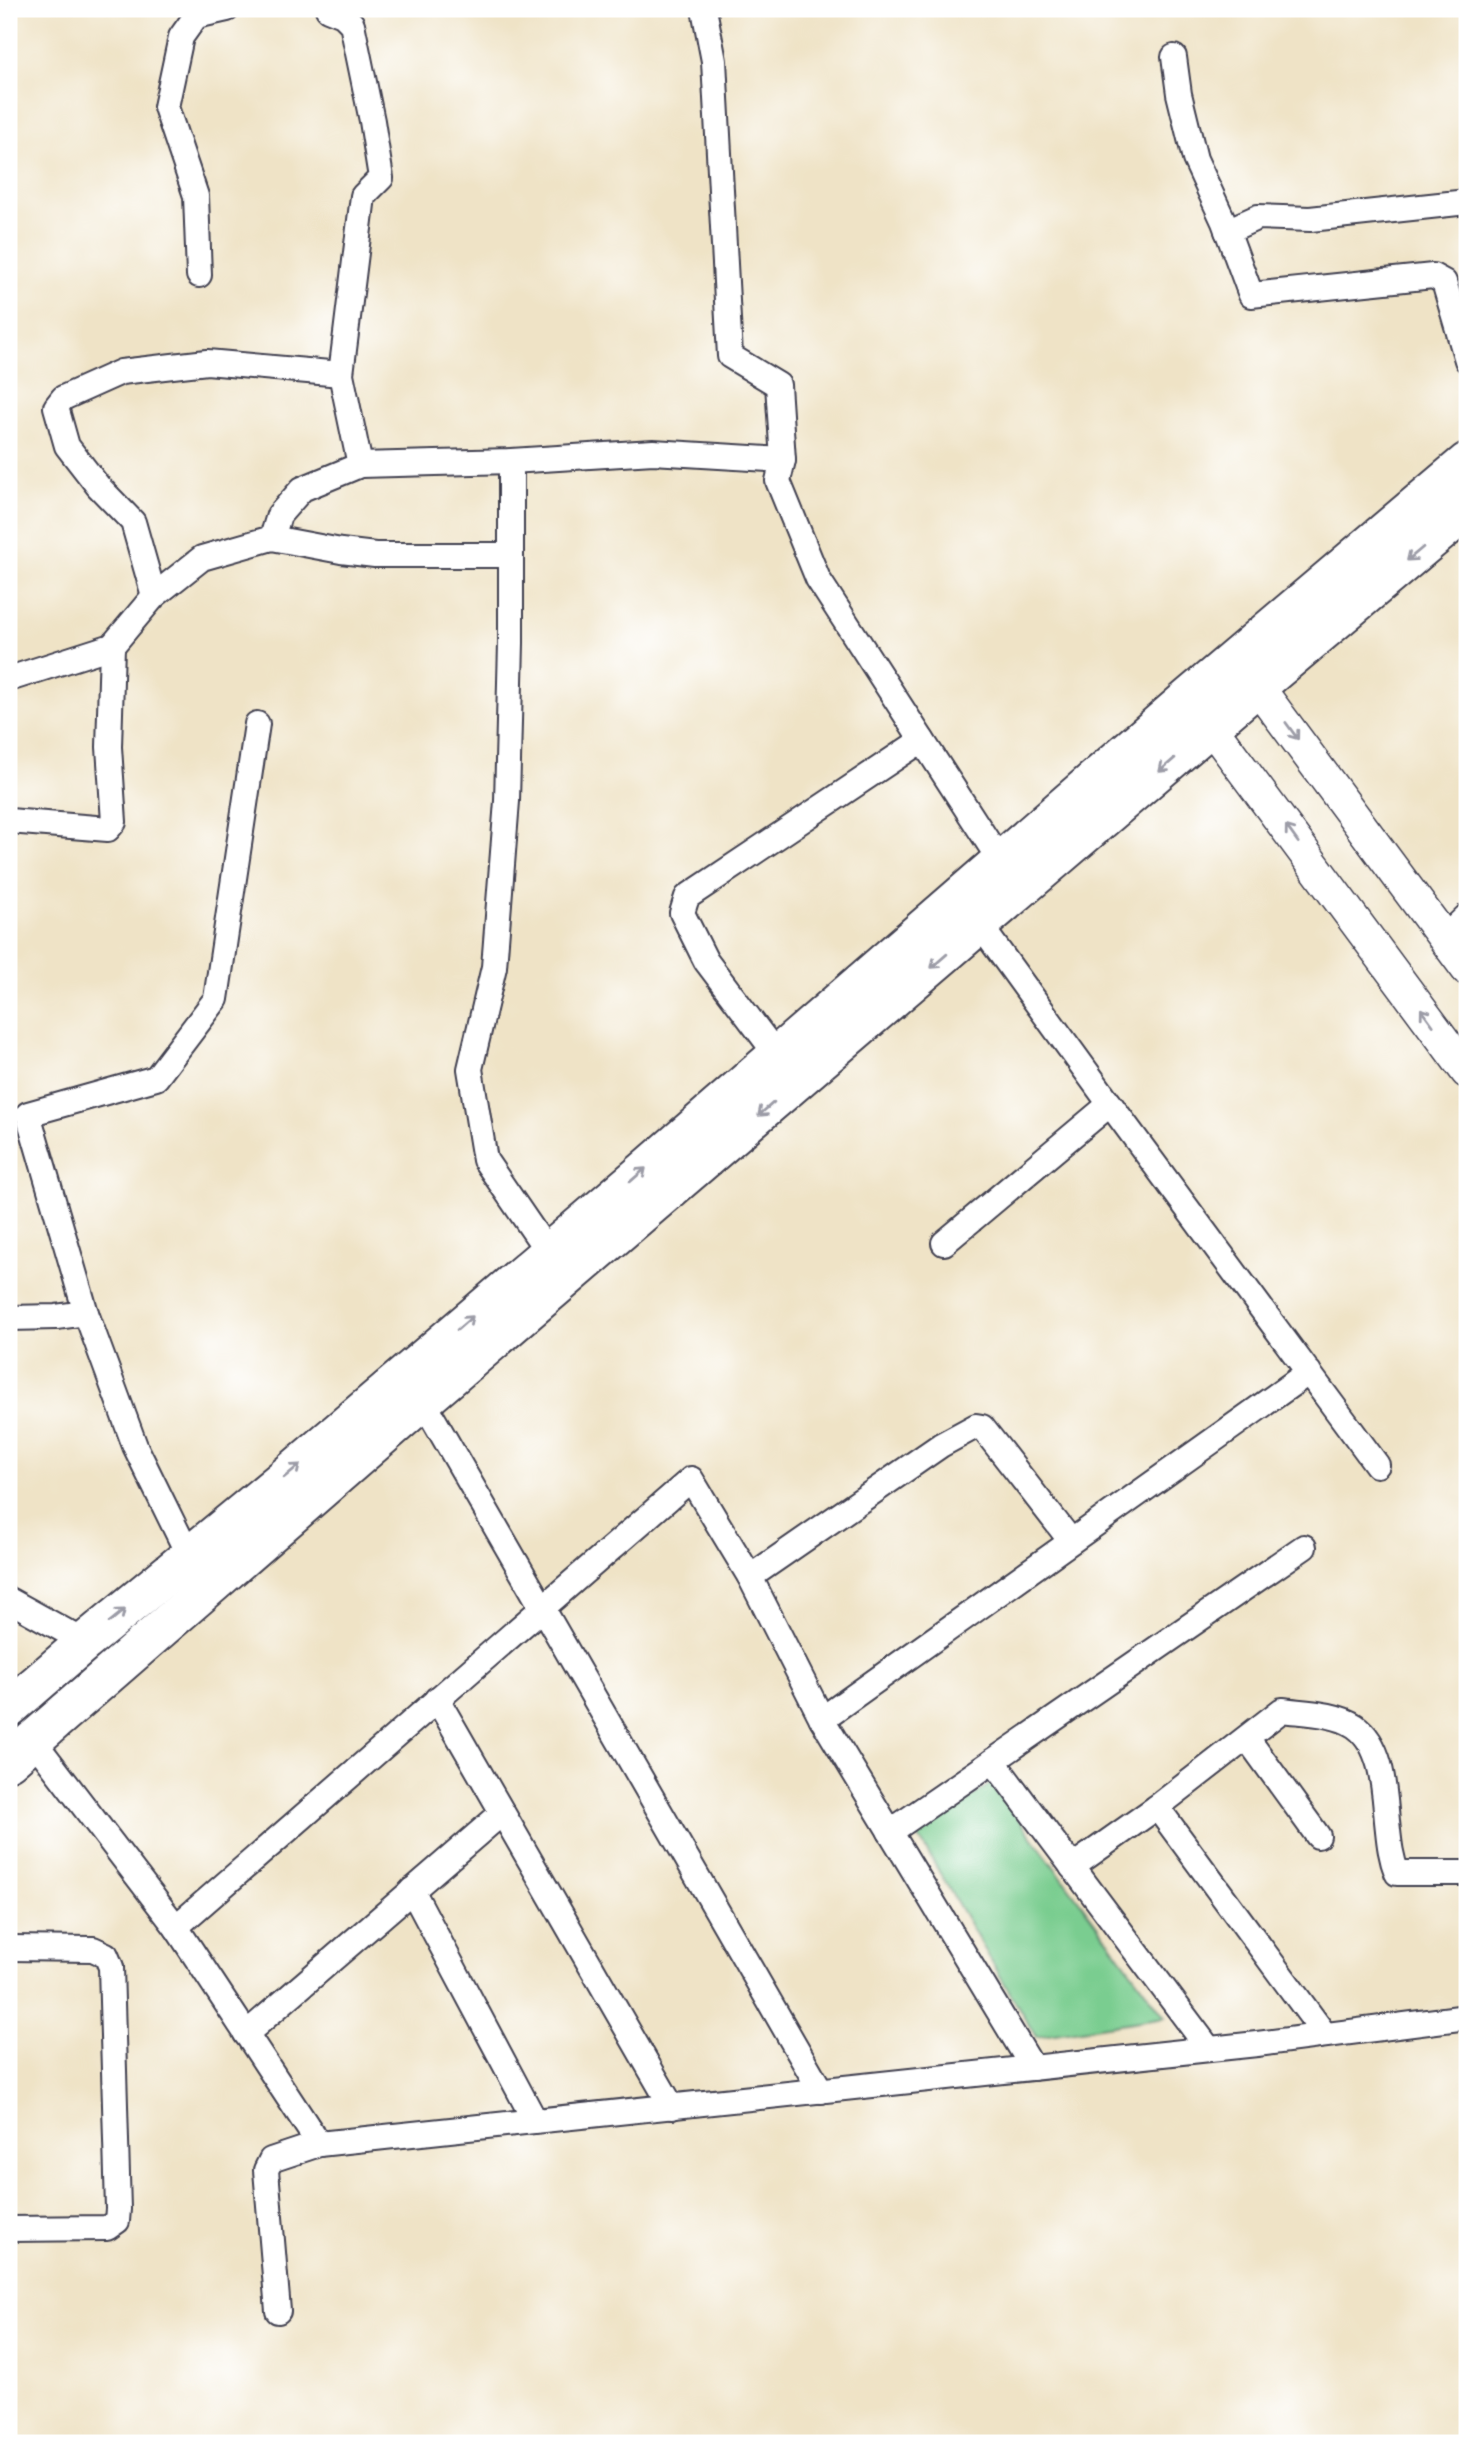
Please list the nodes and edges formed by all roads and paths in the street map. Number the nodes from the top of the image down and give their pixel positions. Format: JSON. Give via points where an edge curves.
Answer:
{"nodes":[{"id":1,"x":227,"y":9,"type":"edge"},
{"id":2,"x":328,"y":9,"type":"edge"},
{"id":3,"x":704,"y":9,"type":"edge"},
{"id":4,"x":1174,"y":57,"type":"dead end"},
{"id":5,"x":1467,"y":202,"type":"edge"},
{"id":6,"x":1227,"y":231,"type":"junction"},
{"id":7,"x":198,"y":275,"type":"dead end"},
{"id":8,"x":1467,"y":360,"type":"edge"},
{"id":9,"x":341,"y":374,"type":"junction"},
{"id":10,"x":783,"y":460,"type":"junction"},
{"id":11,"x":511,"y":461,"type":"junction"},
{"id":12,"x":1467,"y":462,"type":"edge"},
{"id":13,"x":360,"y":465,"type":"junction"},
{"id":14,"x":1467,"y":510,"type":"edge"},
{"id":15,"x":272,"y":538,"type":"junction"},
{"id":16,"x":511,"y":555,"type":"junction"},
{"id":17,"x":154,"y":596,"type":"junction"},
{"id":18,"x":112,"y":646,"type":"junction"},
{"id":19,"x":1247,"y":672,"type":"junction"},
{"id":20,"x":9,"y":679,"type":"edge"},
{"id":21,"x":1188,"y":698,"type":"junction"},
{"id":22,"x":257,"y":724,"type":"dead end"},
{"id":23,"x":1212,"y":727,"type":"junction"},
{"id":24,"x":922,"y":740,"type":"junction"},
{"id":25,"x":9,"y":821,"type":"edge"},
{"id":26,"x":1001,"y":862,"type":"junction"},
{"id":27,"x":1467,"y":916,"type":"edge"},
{"id":28,"x":980,"y":925,"type":"junction"},
{"id":29,"x":1444,"y":937,"type":"junction"},
{"id":30,"x":1467,"y":969,"type":"edge"},
{"id":31,"x":777,"y":1055,"type":"junction"},
{"id":32,"x":1467,"y":1072,"type":"edge"},
{"id":33,"x":1110,"y":1104,"type":"junction"},
{"id":34,"x":944,"y":1242,"type":"dead end"},
{"id":35,"x":548,"y":1252,"type":"junction"},
{"id":36,"x":86,"y":1313,"type":"junction"},
{"id":37,"x":9,"y":1318,"type":"edge"},
{"id":38,"x":1309,"y":1372,"type":"junction"},
{"id":39,"x":423,"y":1401,"type":"junction"},
{"id":40,"x":1377,"y":1465,"type":"dead end"},
{"id":41,"x":1071,"y":1541,"type":"junction"},
{"id":42,"x":1304,"y":1547,"type":"dead end"},
{"id":43,"x":189,"y":1556,"type":"junction"},
{"id":44,"x":750,"y":1577,"type":"junction"},
{"id":45,"x":9,"y":1600,"type":"edge"},
{"id":46,"x":542,"y":1608,"type":"junction"},
{"id":47,"x":85,"y":1642,"type":"junction"},
{"id":48,"x":437,"y":1699,"type":"junction"},
{"id":49,"x":9,"y":1707,"type":"edge"},
{"id":50,"x":822,"y":1719,"type":"junction"},
{"id":51,"x":1247,"y":1738,"type":"junction"},
{"id":52,"x":21,"y":1751,"type":"edge"},
{"id":53,"x":993,"y":1761,"type":"junction"},
{"id":54,"x":1157,"y":1807,"type":"junction"},
{"id":55,"x":502,"y":1812,"type":"junction"},
{"id":56,"x":890,"y":1832,"type":"junction"},
{"id":57,"x":1318,"y":1836,"type":"dead end"},
{"id":58,"x":1072,"y":1867,"type":"junction"},
{"id":59,"x":1467,"y":1873,"type":"edge"},
{"id":60,"x":412,"y":1890,"type":"junction"},
{"id":61,"x":176,"y":1927,"type":"junction"},
{"id":62,"x":9,"y":1948,"type":"edge"},
{"id":63,"x":1467,"y":2017,"type":"edge"},
{"id":64,"x":246,"y":2034,"type":"junction"},
{"id":65,"x":1325,"y":2035,"type":"junction"},
{"id":66,"x":1209,"y":2049,"type":"junction"},
{"id":67,"x":1033,"y":2068,"type":"junction"},
{"id":68,"x":821,"y":2091,"type":"junction"},
{"id":69,"x":672,"y":2107,"type":"junction"},
{"id":70,"x":534,"y":2121,"type":"junction"},
{"id":71,"x":319,"y":2144,"type":"junction"},
{"id":72,"x":9,"y":2229,"type":"edge"},
{"id":73,"x":278,"y":2311,"type":"dead end"}],
"edges":[{"from":1,"to":7,"type":"street","via":[[195,16],[181,37],[166,107],[196,196]]},
{"from":2,"to":9,"type":"street","via":[[352,24],[381,178],[363,196]]},
{"from":3,"to":10,"type":"street","via":[[714,61],[730,356],[778,385]]},
{"from":4,"to":6,"type":"street","via":[[1195,159]]},
{"from":5,"to":6,"type":"street","via":[[1310,219],[1258,217]]},
{"from":6,"to":8,"type":"street","via":[[1251,295],[1433,276],[1444,282]]},
{"from":9,"to":13,"type":"street"},
{"from":9,"to":17,"type":"street","via":[[207,362],[121,372],[63,398],[56,407],[66,446],[133,522]]},
{"from":10,"to":11,"type":"street","via":[[653,452]]},
{"from":10,"to":24,"type":"street","via":[[778,481],[818,579]]},
{"from":11,"to":13,"type":"street"},
{"from":11,"to":16,"type":"street"},
{"from":12,"to":19,"type":"highway"},
{"from":13,"to":15,"type":"street","via":[[302,489],[279,514]]},
{"from":14,"to":19,"type":"highway","one_way":true},
{"from":15,"to":16,"type":"street","via":[[375,555]]},
{"from":15,"to":17,"type":"street","via":[[202,558]]},
{"from":16,"to":35,"type":"street","via":[[507,801],[494,967],[470,1069],[485,1160]]},
{"from":17,"to":18,"type":"street"},
{"from":18,"to":20,"type":"street"},
{"from":18,"to":25,"type":"street","via":[[109,747],[114,822],[107,829]]},
{"from":19,"to":21,"type":"highway"},
{"from":19,"to":23,"type":"highway"},
{"from":19,"to":29,"type":"street","one_way":true},
{"from":21,"to":23,"type":"street"},
{"from":21,"to":26,"type":"highway"},
{"from":22,"to":36,"type":"street","via":[[216,999],[156,1078],[28,1114]]},
{"from":23,"to":28,"type":"highway","one_way":true},
{"from":32,"to":23,"type":"street","one_way":true},
{"from":24,"to":26,"type":"street"},
{"from":24,"to":31,"type":"street","via":[[687,897],[682,913],[706,961]]},
{"from":26,"to":31,"type":"highway"},
{"from":27,"to":29,"type":"street"},
{"from":28,"to":33,"type":"street"},
{"from":28,"to":39,"type":"highway","one_way":true},
{"from":29,"to":30,"type":"street"},
{"from":35,"to":31,"type":"highway","one_way":true},
{"from":33,"to":34,"type":"street"},
{"from":33,"to":38,"type":"street"},
{"from":43,"to":35,"type":"highway","one_way":true},
{"from":36,"to":37,"type":"street"},
{"from":36,"to":43,"type":"street","via":[[135,1446]]},
{"from":38,"to":40,"type":"street"},
{"from":38,"to":41,"type":"street"},
{"from":39,"to":46,"type":"street"},
{"from":39,"to":52,"type":"highway"},
{"from":41,"to":44,"type":"street","via":[[996,1443],[976,1426],[941,1445]]},
{"from":41,"to":50,"type":"street"},
{"from":42,"to":53,"type":"street"},
{"from":47,"to":43,"type":"highway","one_way":true},
{"from":44,"to":46,"type":"street","via":[[691,1479]]},
{"from":44,"to":50,"type":"street"},
{"from":45,"to":47,"type":"street"},
{"from":46,"to":48,"type":"street"},
{"from":46,"to":68,"type":"street"},
{"from":47,"to":49,"type":"highway"},
{"from":48,"to":55,"type":"street"},
{"from":48,"to":61,"type":"street"},
{"from":50,"to":56,"type":"street"},
{"from":51,"to":54,"type":"street"},
{"from":51,"to":57,"type":"street"},
{"from":51,"to":59,"type":"street","via":[[1282,1710],[1336,1718],[1355,1726],[1377,1758],[1397,1873]]},
{"from":52,"to":61,"type":"street"},
{"from":53,"to":56,"type":"street"},
{"from":53,"to":58,"type":"street"},
{"from":54,"to":58,"type":"street"},
{"from":54,"to":65,"type":"street"},
{"from":55,"to":60,"type":"street"},
{"from":55,"to":69,"type":"street"},
{"from":56,"to":67,"type":"street"},
{"from":58,"to":66,"type":"street"},
{"from":60,"to":64,"type":"street"},
{"from":60,"to":70,"type":"street"},
{"from":61,"to":64,"type":"street"},
{"from":62,"to":72,"type":"street","via":[[93,1949],[106,1955],[111,1967],[118,2209],[117,2221],[107,2228]]},
{"from":63,"to":65,"type":"street"},
{"from":64,"to":71,"type":"street"},
{"from":65,"to":66,"type":"street"},
{"from":66,"to":67,"type":"street"},
{"from":67,"to":68,"type":"street"},
{"from":68,"to":69,"type":"street"},
{"from":69,"to":70,"type":"street"},
{"from":70,"to":71,"type":"street"},
{"from":71,"to":73,"type":"street","via":[[271,2160],[267,2170]]}]}
